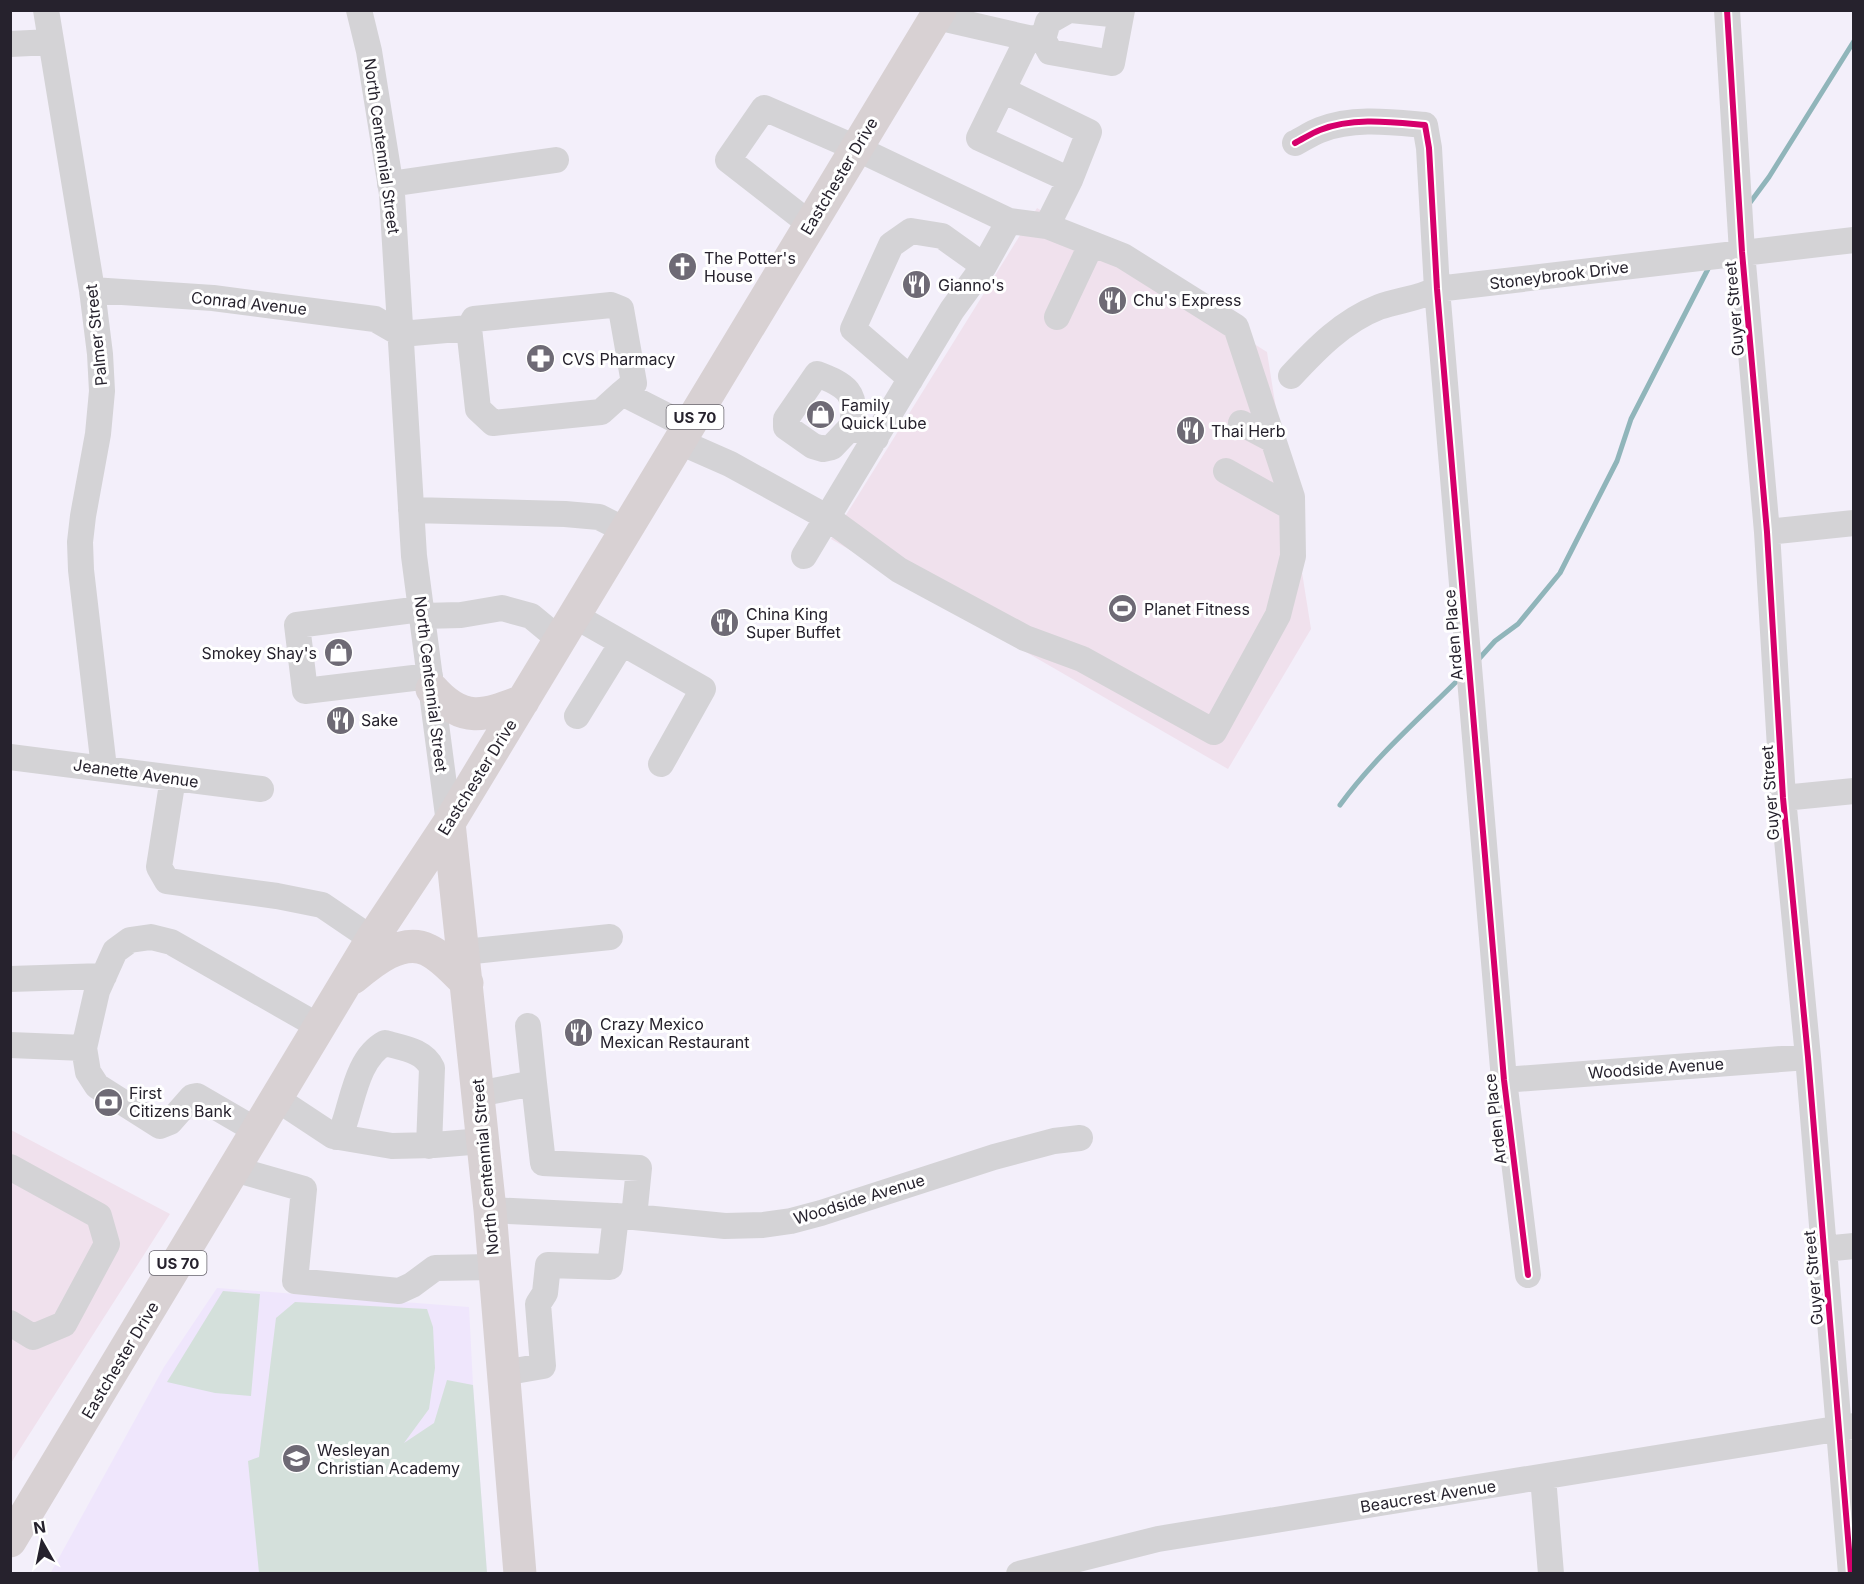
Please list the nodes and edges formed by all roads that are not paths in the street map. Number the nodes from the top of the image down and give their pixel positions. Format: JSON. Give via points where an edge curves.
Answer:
{"nodes":[{"id":1,"x":46,"y":10,"type":"edge"},
{"id":2,"x":359,"y":10,"type":"edge"},
{"id":3,"x":1070,"y":10,"type":"edge"},
{"id":4,"x":1727,"y":10,"type":"edge"},
{"id":5,"x":1121,"y":13,"type":"edge"},
{"id":6,"x":938,"y":14,"type":"edge"},
{"id":7,"x":1036,"y":39,"type":"junction"},
{"id":8,"x":51,"y":42,"type":"junction"},
{"id":9,"x":10,"y":44,"type":"edge"},
{"id":10,"x":1003,"y":90,"type":"junction"},
{"id":11,"x":1295,"y":143,"type":"dead end"},
{"id":12,"x":856,"y":148,"type":"junction"},
{"id":13,"x":556,"y":160,"type":"dead end"},
{"id":14,"x":1070,"y":180,"type":"junction"},
{"id":15,"x":390,"y":184,"type":"junction"},
{"id":16,"x":1009,"y":221,"type":"junction"},
{"id":17,"x":810,"y":224,"type":"junction"},
{"id":18,"x":1047,"y":226,"type":"junction"},
{"id":19,"x":1854,"y":240,"type":"edge"},
{"id":20,"x":1091,"y":244,"type":"junction"},
{"id":21,"x":1742,"y":252,"type":"junction"},
{"id":22,"x":984,"y":266,"type":"junction"},
{"id":23,"x":1437,"y":289,"type":"junction"},
{"id":24,"x":92,"y":290,"type":"junction"},
{"id":25,"x":1057,"y":317,"type":"dead end"},
{"id":26,"x":470,"y":330,"type":"junction"},
{"id":27,"x":401,"y":334,"type":"junction"},
{"id":28,"x":1291,"y":376,"type":"dead end"},
{"id":29,"x":911,"y":379,"type":"junction"},
{"id":30,"x":622,"y":393,"type":"junction"},
{"id":31,"x":1241,"y":423,"type":"dead end"},
{"id":32,"x":852,"y":426,"type":"dead end"},
{"id":33,"x":685,"y":434,"type":"junction"},
{"id":34,"x":876,"y":438,"type":"junction"},
{"id":35,"x":1273,"y":440,"type":"junction"},
{"id":36,"x":1226,"y":471,"type":"dead end"},
{"id":37,"x":1292,"y":508,"type":"junction"},
{"id":38,"x":411,"y":510,"type":"junction"},
{"id":39,"x":828,"y":518,"type":"junction"},
{"id":40,"x":1854,"y":523,"type":"edge"},
{"id":41,"x":627,"y":531,"type":"junction"},
{"id":42,"x":1767,"y":532,"type":"junction"},
{"id":43,"x":804,"y":556,"type":"dead end"},
{"id":44,"x":422,"y":613,"type":"junction"},
{"id":45,"x":568,"y":628,"type":"junction"},
{"id":46,"x":622,"y":644,"type":"junction"},
{"id":47,"x":431,"y":682,"type":"junction"},
{"id":48,"x":523,"y":701,"type":"junction"},
{"id":49,"x":578,"y":716,"type":"dead end"},
{"id":50,"x":10,"y":757,"type":"edge"},
{"id":51,"x":662,"y":764,"type":"dead end"},
{"id":52,"x":104,"y":768,"type":"junction"},
{"id":53,"x":174,"y":778,"type":"junction"},
{"id":54,"x":261,"y":789,"type":"dead end"},
{"id":55,"x":1854,"y":791,"type":"edge"},
{"id":56,"x":1783,"y":798,"type":"junction"},
{"id":57,"x":449,"y":823,"type":"junction"},
{"id":58,"x":610,"y":937,"type":"dead end"},
{"id":59,"x":372,"y":939,"type":"junction"},
{"id":60,"x":466,"y":968,"type":"junction"},
{"id":61,"x":104,"y":976,"type":"junction"},
{"id":62,"x":10,"y":979,"type":"edge"},
{"id":63,"x":345,"y":985,"type":"junction"},
{"id":64,"x":528,"y":1026,"type":"dead end"},
{"id":65,"x":320,"y":1027,"type":"junction"},
{"id":66,"x":10,"y":1045,"type":"edge"},
{"id":67,"x":84,"y":1048,"type":"junction"},
{"id":68,"x":1808,"y":1057,"type":"junction"},
{"id":69,"x":1504,"y":1080,"type":"junction"},
{"id":70,"x":534,"y":1083,"type":"junction"},
{"id":71,"x":478,"y":1094,"type":"junction"},
{"id":72,"x":277,"y":1099,"type":"junction"},
{"id":73,"x":257,"y":1131,"type":"junction"},
{"id":74,"x":337,"y":1137,"type":"junction"},
{"id":75,"x":1080,"y":1138,"type":"dead end"},
{"id":76,"x":483,"y":1141,"type":"junction"},
{"id":77,"x":429,"y":1146,"type":"junction"},
{"id":78,"x":10,"y":1167,"type":"edge"},
{"id":79,"x":234,"y":1169,"type":"junction"},
{"id":80,"x":490,"y":1210,"type":"junction"},
{"id":81,"x":625,"y":1217,"type":"junction"},
{"id":82,"x":1854,"y":1246,"type":"edge"},
{"id":83,"x":1823,"y":1249,"type":"junction"},
{"id":84,"x":494,"y":1267,"type":"junction"},
{"id":85,"x":1528,"y":1275,"type":"dead end"},
{"id":86,"x":538,"y":1310,"type":"junction"},
{"id":87,"x":498,"y":1314,"type":"junction"},
{"id":88,"x":10,"y":1323,"type":"edge"},
{"id":89,"x":503,"y":1373,"type":"junction"},
{"id":90,"x":1847,"y":1428,"type":"edge"},
{"id":91,"x":1543,"y":1477,"type":"junction"},
{"id":92,"x":10,"y":1541,"type":"edge"},
{"id":93,"x":520,"y":1574,"type":"edge"},
{"id":94,"x":1019,"y":1574,"type":"edge"},
{"id":95,"x":1551,"y":1574,"type":"edge"},
{"id":96,"x":1851,"y":1574,"type":"edge"}],
"edges":[{"from":1,"to":8,"type":"street","name":"Palmer Street"},
{"from":2,"to":15,"type":"street","name":"North Centennial Street"},
{"from":3,"to":5,"type":"street"},
{"from":3,"to":7,"type":"street","via":[[1048,22]]},
{"from":4,"to":21,"type":"street","name":"Guyer Street"},
{"from":5,"to":7,"type":"street","via":[[1112,63],[1050,52]]},
{"from":6,"to":7,"type":"street"},
{"from":6,"to":12,"type":"main road","name":"Eastchester Drive","number":"US 70"},
{"from":7,"to":10,"type":"street"},
{"from":8,"to":9,"type":"street"},
{"from":8,"to":24,"type":"street","name":"Palmer Street"},
{"from":10,"to":14,"type":"street","via":[[1089,132]]},
{"from":10,"to":14,"type":"street","via":[[980,138]]},
{"from":11,"to":23,"type":"street","name":"Arden Place","via":[[1321,130],[1348,124],[1425,125]]},
{"from":12,"to":16,"type":"street"},
{"from":12,"to":17,"type":"main road","name":"Eastchester Drive","number":"US 70"},
{"from":12,"to":17,"type":"street","via":[[764,108],[728,160]]},
{"from":13,"to":15,"type":"street"},
{"from":14,"to":18,"type":"street"},
{"from":15,"to":27,"type":"street","name":"North Centennial Street"},
{"from":16,"to":18,"type":"street"},
{"from":16,"to":22,"type":"street"},
{"from":17,"to":33,"type":"main road","name":"Eastchester Drive","number":"US 70"},
{"from":18,"to":20,"type":"street"},
{"from":19,"to":21,"type":"street","name":"Stoneybrook Drive"},
{"from":20,"to":25,"type":"street"},
{"from":20,"to":35,"type":"street","via":[[1123,256],[1236,327]]},
{"from":21,"to":23,"type":"street","name":"Stoneybrook Drive"},
{"from":21,"to":42,"type":"street","name":"Guyer Street"},
{"from":22,"to":29,"type":"street","via":[[952,310]]},
{"from":22,"to":29,"type":"street","via":[[942,236],[911,231],[891,245],[853,329]]},
{"from":23,"to":28,"type":"street","name":"Stoneybrook Drive","via":[[1378,308],[1344,326],[1321,343]]},
{"from":23,"to":69,"type":"street","name":"Arden Place"},
{"from":24,"to":27,"type":"street","name":"Conrad Avenue","via":[[213,298],[375,319]]},
{"from":24,"to":52,"type":"street","name":"Palmer Street","via":[[102,391],[80,542]]},
{"from":26,"to":27,"type":"street"},
{"from":26,"to":30,"type":"street","via":[[478,410],[493,423],[601,412]]},
{"from":26,"to":30,"type":"street","via":[[474,319],[611,305],[621,309],[634,383]]},
{"from":27,"to":38,"type":"street","name":"North Centennial Street"},
{"from":29,"to":34,"type":"street"},
{"from":30,"to":33,"type":"street"},
{"from":31,"to":35,"type":"street"},
{"from":32,"to":34,"type":"street"},
{"from":33,"to":39,"type":"street","via":[[730,465]]},
{"from":33,"to":41,"type":"main road","name":"Eastchester Drive","number":"US 70"},
{"from":34,"to":39,"type":"street"},
{"from":35,"to":37,"type":"street"},
{"from":36,"to":37,"type":"street"},
{"from":37,"to":39,"type":"street","via":[[1293,556],[1278,615],[1214,732],[1082,659],[1025,638],[899,570]]},
{"from":38,"to":41,"type":"street","via":[[599,517]]},
{"from":38,"to":44,"type":"street","name":"North Centennial Street"},
{"from":39,"to":43,"type":"street"},
{"from":40,"to":42,"type":"street"},
{"from":41,"to":45,"type":"main road","name":"Eastchester Drive","number":"US 70"},
{"from":42,"to":56,"type":"street","name":"Guyer Street"},
{"from":44,"to":45,"type":"street","via":[[461,615],[502,608]]},
{"from":44,"to":47,"type":"street","name":"North Centennial Street"},
{"from":44,"to":47,"type":"street","via":[[297,625],[305,691]]},
{"from":45,"to":46,"type":"street"},
{"from":45,"to":48,"type":"main road","name":"Eastchester Drive","number":"US 70"},
{"from":46,"to":49,"type":"street"},
{"from":46,"to":51,"type":"street","via":[[703,689]]},
{"from":47,"to":48,"type":"main road","via":[[444,703],[478,715]]},
{"from":47,"to":57,"type":"street","name":"North Centennial Street"},
{"from":48,"to":57,"type":"main road","name":"Eastchester Drive","number":"US 70"},
{"from":50,"to":52,"type":"street","name":"Jeanette Avenue"},
{"from":52,"to":53,"type":"street","name":"Jeanette Avenue"},
{"from":53,"to":54,"type":"street","name":"Jeanette Avenue"},
{"from":53,"to":59,"type":"street","via":[[159,867],[167,880],[322,905]]},
{"from":55,"to":56,"type":"street"},
{"from":56,"to":68,"type":"street","name":"Guyer Street"},
{"from":57,"to":59,"type":"main road","name":"Eastchester Drive","number":"US 70"},
{"from":57,"to":60,"type":"main road","name":"North Centennial Street"},
{"from":58,"to":60,"type":"street"},
{"from":59,"to":63,"type":"main road","name":"Eastchester Drive","number":"US 70"},
{"from":60,"to":63,"type":"main road","via":[[426,949],[409,947],[376,958]]},
{"from":60,"to":71,"type":"main road","name":"North Centennial Street"},
{"from":61,"to":62,"type":"street"},
{"from":61,"to":65,"type":"street","via":[[115,951],[130,940],[161,939]]},
{"from":61,"to":67,"type":"street"},
{"from":63,"to":65,"type":"main road","name":"Eastchester Drive","number":"US 70"},
{"from":64,"to":70,"type":"street"},
{"from":65,"to":72,"type":"main road","name":"Eastchester Drive","number":"US 70"},
{"from":66,"to":67,"type":"street"},
{"from":67,"to":73,"type":"street","via":[[88,1072],[97,1086],[160,1126],[170,1122],[197,1096]]},
{"from":68,"to":69,"type":"street","name":"Woodside Avenue"},
{"from":68,"to":83,"type":"street","name":"Guyer Street"},
{"from":69,"to":85,"type":"street","name":"Arden Place"},
{"from":70,"to":71,"type":"street"},
{"from":70,"to":81,"type":"street","via":[[543,1163],[639,1168]]},
{"from":71,"to":76,"type":"main road","name":"North Centennial Street"},
{"from":72,"to":73,"type":"main road","name":"Eastchester Drive","number":"US 70"},
{"from":72,"to":74,"type":"street"},
{"from":73,"to":79,"type":"main road","name":"Eastchester Drive","number":"US 70"},
{"from":74,"to":77,"type":"street","via":[[392,1146]]},
{"from":74,"to":77,"type":"street","via":[[365,1062],[374,1049],[385,1043],[414,1052],[428,1060],[432,1068]]},
{"from":75,"to":81,"type":"street","name":"Woodside Avenue","via":[[994,1157],[791,1221],[725,1226]]},
{"from":76,"to":77,"type":"street"},
{"from":76,"to":80,"type":"main road","name":"North Centennial Street"},
{"from":78,"to":88,"type":"street","via":[[99,1216],[107,1244],[64,1324],[33,1337]]},
{"from":79,"to":84,"type":"street","via":[[304,1189],[295,1281],[399,1291],[435,1268]]},
{"from":79,"to":92,"type":"main road","name":"Eastchester Drive","number":"US 70"},
{"from":80,"to":81,"type":"street","name":"Woodside Avenue"},
{"from":80,"to":84,"type":"main road","name":"North Centennial Street"},
{"from":81,"to":86,"type":"street","via":[[610,1267],[548,1265],[545,1293]]},
{"from":82,"to":83,"type":"street"},
{"from":83,"to":90,"type":"street","name":"Guyer Street"},
{"from":84,"to":87,"type":"main road","name":"North Centennial Street"},
{"from":86,"to":87,"type":"street"},
{"from":86,"to":89,"type":"street","via":[[543,1366]]},
{"from":87,"to":89,"type":"main road","name":"North Centennial Street"},
{"from":89,"to":93,"type":"main road","name":"North Centennial Street"},
{"from":90,"to":91,"type":"street","name":"Beaucrest Avenue"},
{"from":90,"to":96,"type":"street","name":"Guyer Street"},
{"from":91,"to":94,"type":"street","name":"Beaucrest Avenue","via":[[1158,1539]]},
{"from":91,"to":95,"type":"street"}]}
